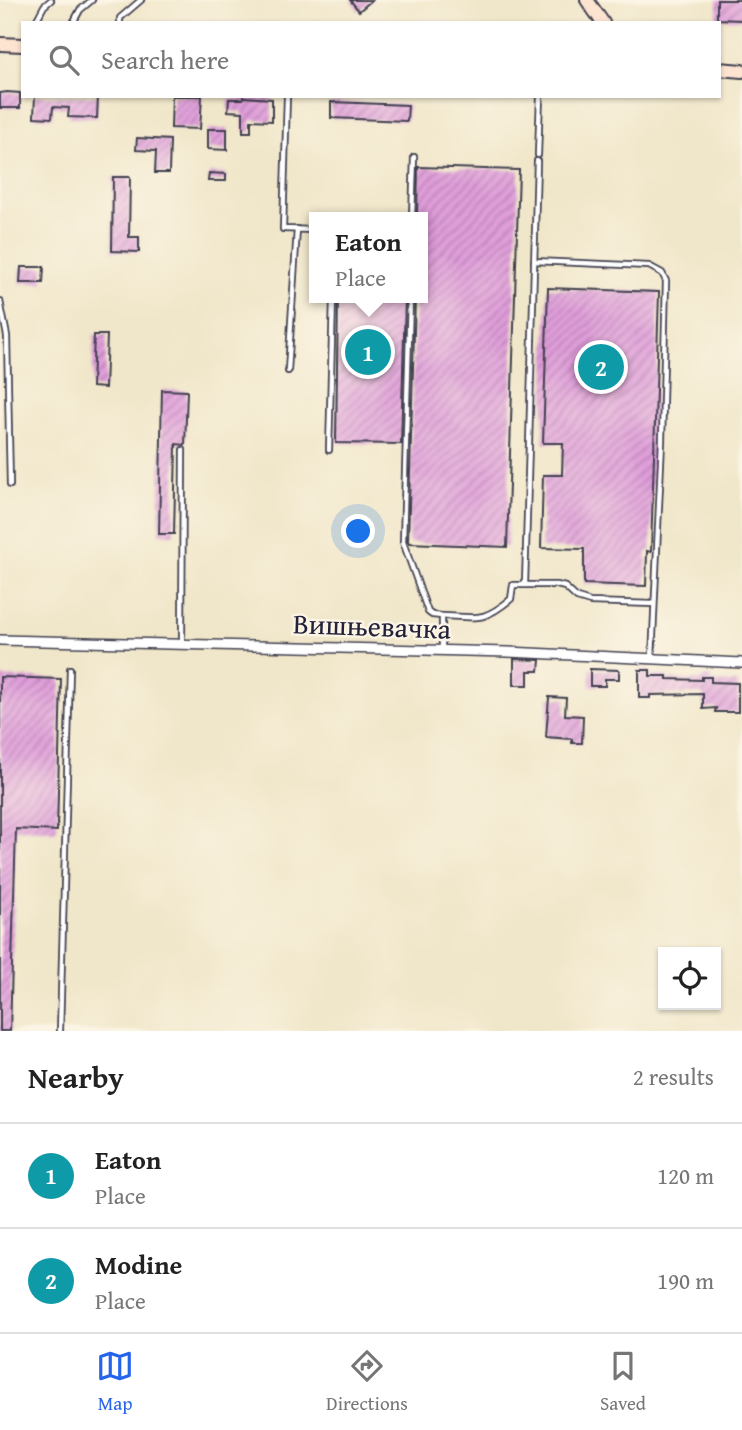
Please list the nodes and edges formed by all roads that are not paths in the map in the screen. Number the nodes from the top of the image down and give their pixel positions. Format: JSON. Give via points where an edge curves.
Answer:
{"nodes":[{"id":1,"x":51,"y":0,"type":"edge"},
{"id":2,"x":92,"y":0,"type":"edge"},
{"id":3,"x":141,"y":0,"type":"edge"},
{"id":4,"x":587,"y":0,"type":"edge"},
{"id":5,"x":36,"y":21,"type":"edge"},
{"id":6,"x":74,"y":21,"type":"edge"},
{"id":7,"x":120,"y":21,"type":"edge"},
{"id":8,"x":602,"y":21,"type":"edge"},
{"id":9,"x":0,"y":44,"type":"edge"},
{"id":10,"x":21,"y":45,"type":"edge"},
{"id":11,"x":721,"y":69,"type":"edge"},
{"id":12,"x":742,"y":71,"type":"edge"},
{"id":13,"x":287,"y":98,"type":"edge"},
{"id":14,"x":540,"y":98,"type":"edge"},
{"id":15,"x":414,"y":157,"type":"dead end"},
{"id":16,"x":412,"y":212,"type":"edge"},
{"id":17,"x":297,"y":229,"type":"junction"},
{"id":18,"x":309,"y":230,"type":"edge"},
{"id":19,"x":534,"y":261,"type":"junction"},
{"id":20,"x":0,"y":301,"type":"edge"},
{"id":21,"x":333,"y":303,"type":"edge"},
{"id":22,"x":410,"y":303,"type":"edge"},
{"id":23,"x":288,"y":371,"type":"dead end"},
{"id":24,"x":183,"y":450,"type":"dead end"},
{"id":25,"x":329,"y":450,"type":"dead end"},
{"id":26,"x":10,"y":485,"type":"dead end"},
{"id":27,"x":525,"y":584,"type":"junction"},
{"id":28,"x":654,"y":604,"type":"junction"},
{"id":29,"x":442,"y":616,"type":"junction"},
{"id":30,"x":0,"y":640,"type":"edge"},
{"id":31,"x":182,"y":643,"type":"junction"},
{"id":32,"x":442,"y":651,"type":"junction"},
{"id":33,"x":652,"y":659,"type":"junction"},
{"id":34,"x":742,"y":663,"type":"edge"},
{"id":35,"x":70,"y":669,"type":"dead end"},
{"id":36,"x":60,"y":1031,"type":"edge"}],
"edges":[{"from":1,"to":5,"type":"lane"},
{"from":2,"to":6,"type":"lane"},
{"from":3,"to":7,"type":"lane"},
{"from":4,"to":8,"type":"main road"},
{"from":9,"to":10,"type":"main road"},
{"from":11,"to":12,"type":"main road"},
{"from":13,"to":17,"type":"lane","via":[[283,229]]},
{"from":14,"to":19,"type":"lane"},
{"from":15,"to":16,"type":"lane"},
{"from":17,"to":18,"type":"lane"},
{"from":17,"to":23,"type":"lane"},
{"from":19,"to":27,"type":"lane"},
{"from":19,"to":28,"type":"lane","via":[[649,266],[662,272],[666,281]]},
{"from":20,"to":26,"type":"lane","via":[[6,336]]},
{"from":21,"to":25,"type":"lane"},
{"from":22,"to":29,"type":"lane","via":[[403,542],[428,612]]},
{"from":24,"to":31,"type":"lane"},
{"from":27,"to":28,"type":"lane","via":[[565,587],[590,602]]},
{"from":27,"to":29,"type":"lane","via":[[513,585],[511,599],[484,618]]},
{"from":28,"to":33,"type":"lane"},
{"from":29,"to":32,"type":"lane"},
{"from":30,"to":31,"type":"street","name":"Вишњевачка"},
{"from":31,"to":32,"type":"street","name":"Вишњевачка"},
{"from":32,"to":33,"type":"street","name":"Вишњевачка"},
{"from":33,"to":34,"type":"street","name":"Вишњевачка"},
{"from":35,"to":36,"type":"lane"}]}
